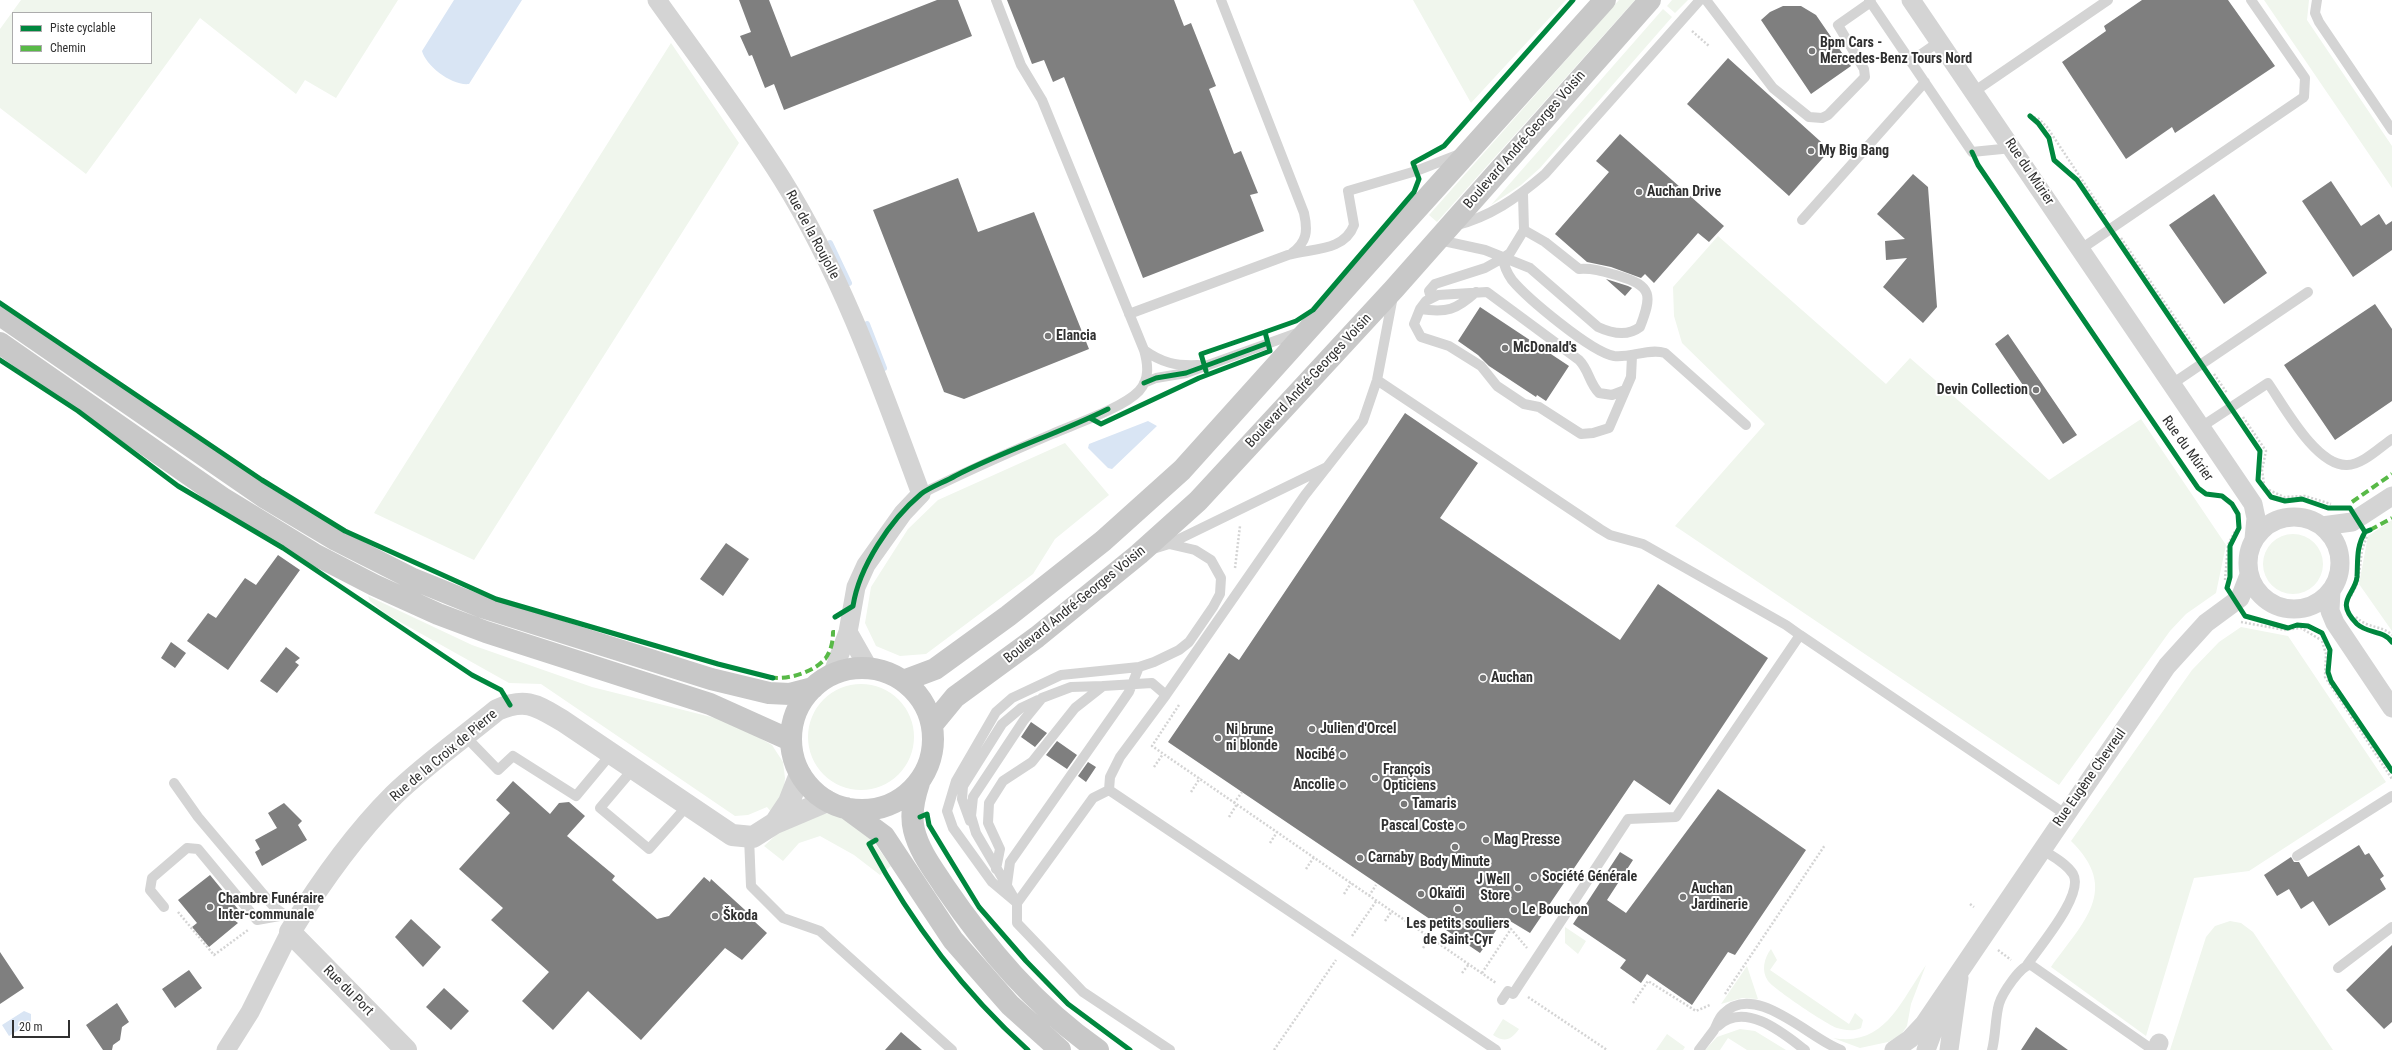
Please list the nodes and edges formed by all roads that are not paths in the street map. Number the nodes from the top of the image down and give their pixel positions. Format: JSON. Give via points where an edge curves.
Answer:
{"nodes":[{"id":1,"x":657,"y":0,"type":"edge"},
{"id":2,"x":996,"y":0,"type":"edge"},
{"id":3,"x":1221,"y":0,"type":"edge"},
{"id":4,"x":1605,"y":0,"type":"edge"},
{"id":5,"x":1650,"y":0,"type":"edge"},
{"id":6,"x":1700,"y":0,"type":"edge"},
{"id":7,"x":1706,"y":0,"type":"edge"},
{"id":8,"x":1911,"y":0,"type":"edge"},
{"id":9,"x":2108,"y":0,"type":"edge"},
{"id":10,"x":2250,"y":0,"type":"edge"},
{"id":11,"x":2317,"y":0,"type":"edge"},
{"id":12,"x":1870,"y":1,"type":"edge"},
{"id":13,"x":1940,"y":40,"type":"junction"},
{"id":14,"x":1911,"y":61,"type":"junction"},
{"id":15,"x":1926,"y":82,"type":"junction"},
{"id":16,"x":1975,"y":92,"type":"junction"},
{"id":17,"x":2392,"y":130,"type":"edge"},
{"id":18,"x":2012,"y":148,"type":"junction"},
{"id":19,"x":1473,"y":149,"type":"junction"},
{"id":20,"x":1523,"y":194,"type":"junction"},
{"id":21,"x":1802,"y":220,"type":"dead end"},
{"id":22,"x":1524,"y":230,"type":"junction"},
{"id":23,"x":1443,"y":234,"type":"junction"},
{"id":24,"x":2081,"y":249,"type":"junction"},
{"id":25,"x":1288,"y":255,"type":"junction"},
{"id":26,"x":1503,"y":258,"type":"junction"},
{"id":27,"x":1394,"y":289,"type":"junction"},
{"id":28,"x":1476,"y":292,"type":"junction"},
{"id":29,"x":2308,"y":292,"type":"dead end"},
{"id":30,"x":1431,"y":298,"type":"junction"},
{"id":31,"x":1420,"y":309,"type":"junction"},
{"id":32,"x":1129,"y":314,"type":"junction"},
{"id":33,"x":0,"y":315,"type":"edge"},
{"id":34,"x":1309,"y":331,"type":"junction"},
{"id":35,"x":0,"y":343,"type":"edge"},
{"id":36,"x":1144,"y":350,"type":"junction"},
{"id":37,"x":1632,"y":356,"type":"junction"},
{"id":38,"x":1204,"y":365,"type":"junction"},
{"id":39,"x":1377,"y":380,"type":"junction"},
{"id":40,"x":1144,"y":383,"type":"junction"},
{"id":41,"x":2172,"y":384,"type":"junction"},
{"id":42,"x":1625,"y":390,"type":"junction"},
{"id":43,"x":1746,"y":425,"type":"dead end"},
{"id":44,"x":2201,"y":427,"type":"junction"},
{"id":45,"x":2392,"y":439,"type":"edge"},
{"id":46,"x":1330,"y":465,"type":"junction"},
{"id":47,"x":921,"y":494,"type":"junction"},
{"id":48,"x":2392,"y":496,"type":"edge"},
{"id":49,"x":2253,"y":504,"type":"junction"},
{"id":50,"x":2360,"y":518,"type":"junction"},
{"id":51,"x":2280,"y":519,"type":"junction"},
{"id":52,"x":2322,"y":526,"type":"junction"},
{"id":53,"x":2243,"y":531,"type":"junction"},
{"id":54,"x":1168,"y":544,"type":"junction"},
{"id":55,"x":2339,"y":552,"type":"junction"},
{"id":56,"x":1139,"y":554,"type":"junction"},
{"id":57,"x":2249,"y":575,"type":"junction"},
{"id":58,"x":2331,"y":590,"type":"junction"},
{"id":59,"x":2232,"y":604,"type":"junction"},
{"id":60,"x":2272,"y":604,"type":"junction"},
{"id":61,"x":2304,"y":608,"type":"junction"},
{"id":62,"x":2342,"y":624,"type":"junction"},
{"id":63,"x":848,"y":632,"type":"junction"},
{"id":64,"x":1800,"y":635,"type":"junction"},
{"id":65,"x":1139,"y":667,"type":"junction"},
{"id":66,"x":869,"y":669,"type":"junction"},
{"id":67,"x":832,"y":675,"type":"junction"},
{"id":68,"x":903,"y":681,"type":"junction"},
{"id":69,"x":1131,"y":684,"type":"junction"},
{"id":70,"x":1103,"y":686,"type":"junction"},
{"id":71,"x":813,"y":688,"type":"junction"},
{"id":72,"x":1166,"y":694,"type":"junction"},
{"id":73,"x":1042,"y":698,"type":"junction"},
{"id":74,"x":2392,"y":708,"type":"edge"},
{"id":75,"x":932,"y":725,"type":"junction"},
{"id":76,"x":465,"y":736,"type":"junction"},
{"id":77,"x":790,"y":740,"type":"junction"},
{"id":78,"x":611,"y":754,"type":"junction"},
{"id":79,"x":633,"y":768,"type":"junction"},
{"id":80,"x":800,"y":774,"type":"junction"},
{"id":81,"x":174,"y":783,"type":"dead end"},
{"id":82,"x":919,"y":783,"type":"junction"},
{"id":83,"x":1109,"y":790,"type":"junction"},
{"id":84,"x":2392,"y":796,"type":"edge"},
{"id":85,"x":688,"y":804,"type":"junction"},
{"id":86,"x":836,"y":805,"type":"junction"},
{"id":87,"x":2065,"y":814,"type":"junction"},
{"id":88,"x":775,"y":823,"type":"junction"},
{"id":89,"x":976,"y":833,"type":"junction"},
{"id":90,"x":749,"y":837,"type":"junction"},
{"id":91,"x":2041,"y":849,"type":"junction"},
{"id":92,"x":2297,"y":856,"type":"dead end"},
{"id":93,"x":996,"y":869,"type":"junction"},
{"id":94,"x":1007,"y":884,"type":"junction"},
{"id":95,"x":1017,"y":903,"type":"junction"},
{"id":96,"x":164,"y":907,"type":"dead end"},
{"id":97,"x":2392,"y":927,"type":"edge"},
{"id":98,"x":290,"y":932,"type":"junction"},
{"id":99,"x":2024,"y":966,"type":"junction"},
{"id":100,"x":2338,"y":968,"type":"dead end"},
{"id":101,"x":1960,"y":970,"type":"junction"},
{"id":102,"x":1502,"y":1000,"type":"dead end"},
{"id":103,"x":1714,"y":1030,"type":"junction"},
{"id":104,"x":2156,"y":1048,"type":"edge"},
{"id":105,"x":226,"y":1050,"type":"edge"},
{"id":106,"x":406,"y":1050,"type":"edge"},
{"id":107,"x":952,"y":1050,"type":"edge"},
{"id":108,"x":1060,"y":1050,"type":"edge"},
{"id":109,"x":1098,"y":1050,"type":"edge"},
{"id":110,"x":1170,"y":1050,"type":"edge"},
{"id":111,"x":1496,"y":1050,"type":"edge"},
{"id":112,"x":1699,"y":1050,"type":"edge"},
{"id":113,"x":1805,"y":1050,"type":"edge"},
{"id":114,"x":1841,"y":1050,"type":"edge"},
{"id":115,"x":1894,"y":1050,"type":"edge"},
{"id":116,"x":1926,"y":1050,"type":"edge"},
{"id":117,"x":1949,"y":1050,"type":"edge"},
{"id":118,"x":1992,"y":1050,"type":"edge"}],
"edges":[{"from":1,"to":47,"type":"street","name":"Rue de la Roujolle","via":[[782,179],[810,230],[860,329]]},
{"from":2,"to":32,"type":"lane","via":[[1021,65],[1042,100]]},
{"from":3,"to":25,"type":"lane","via":[[1304,213],[1307,225],[1305,239]]},
{"from":4,"to":19,"type":"main road"},
{"from":5,"to":23,"type":"main road","name":"Boulevard André-Georges Voisin"},
{"from":6,"to":20,"type":"lane","via":[[1545,174]]},
{"from":7,"to":12,"type":"lane","via":[[1773,88],[1803,114],[1816,118],[1828,115],[1863,80],[1864,69],[1838,25]]},
{"from":8,"to":13,"type":"street","name":"Rue du Mûrier"},
{"from":9,"to":16,"type":"lane"},
{"from":10,"to":24,"type":"lane","via":[[2305,78],[2304,97]]},
{"from":11,"to":17,"type":"lane","via":[[2315,13],[2319,22]]},
{"from":12,"to":14,"type":"lane"},
{"from":13,"to":14,"type":"lane"},
{"from":13,"to":16,"type":"street","name":"Rue du Mûrier"},
{"from":14,"to":15,"type":"lane"},
{"from":15,"to":18,"type":"lane","via":[[1972,152]]},
{"from":15,"to":21,"type":"lane"},
{"from":16,"to":18,"type":"street","name":"Rue du Mûrier"},
{"from":18,"to":24,"type":"street","name":"Rue du Mûrier"},
{"from":19,"to":25,"type":"lane","via":[[1416,171],[1348,191],[1354,225],[1345,239],[1330,248]]},
{"from":19,"to":34,"type":"main road"},
{"from":20,"to":22,"type":"lane"},
{"from":20,"to":23,"type":"lane","via":[[1479,220]]},
{"from":22,"to":26,"type":"lane","via":[[1510,253]]},
{"from":22,"to":26,"type":"lane","via":[[1545,242],[1579,269],[1594,268],[1638,282],[1645,289],[1647,298],[1645,316],[1640,327],[1624,333],[1606,331],[1598,327],[1530,268]]},
{"from":23,"to":26,"type":"lane","via":[[1454,242],[1485,250]]},
{"from":23,"to":27,"type":"main road","name":"Boulevard André-Georges Voisin"},
{"from":24,"to":41,"type":"street","name":"Rue du Mûrier"},
{"from":25,"to":32,"type":"lane"},
{"from":26,"to":30,"type":"lane","via":[[1485,268],[1435,284],[1429,291]]},
{"from":26,"to":37,"type":"lane","via":[[1504,267],[1513,281],[1578,339],[1613,356]]},
{"from":27,"to":39,"type":"lane"},
{"from":27,"to":56,"type":"main road","name":"Boulevard André-Georges Voisin","via":[[1203,495]]},
{"from":28,"to":30,"type":"lane","via":[[1438,295]]},
{"from":28,"to":31,"type":"lane","via":[[1463,304],[1447,311]]},
{"from":28,"to":42,"type":"lane","via":[[1482,291],[1492,296],[1579,360],[1588,370],[1592,385],[1599,392],[1612,395]]},
{"from":29,"to":41,"type":"lane"},
{"from":30,"to":31,"type":"lane"},
{"from":31,"to":42,"type":"lane","via":[[1414,324],[1421,337],[1449,346],[1481,366],[1497,386],[1524,404],[1539,406],[1581,434],[1609,428]]},
{"from":32,"to":36,"type":"lane"},
{"from":33,"to":71,"type":"main road","via":[[264,497],[336,540],[413,579],[482,607],[711,679],[769,693],[790,694]]},
{"from":34,"to":38,"type":"lane"},
{"from":34,"to":68,"type":"main road","via":[[1182,470],[1103,542],[935,669]]},
{"from":35,"to":77,"type":"main road","via":[[224,499],[314,554],[438,614],[486,632],[710,704]]},
{"from":36,"to":38,"type":"lane","via":[[1159,360],[1177,366]]},
{"from":36,"to":40,"type":"lane","via":[[1148,367]]},
{"from":37,"to":42,"type":"lane","via":[[1631,376]]},
{"from":37,"to":43,"type":"lane","via":[[1659,351],[1665,353]]},
{"from":38,"to":40,"type":"lane","via":[[1186,373],[1156,378]]},
{"from":39,"to":46,"type":"lane","via":[[1363,421]]},
{"from":39,"to":64,"type":"lane","via":[[1600,529],[1610,535],[1643,544]]},
{"from":40,"to":47,"type":"lane","via":[[1140,390],[1127,399],[1102,412],[969,469]]},
{"from":41,"to":44,"type":"street","name":"Rue du Mûrier"},
{"from":44,"to":45,"type":"lane","via":[[2268,383],[2308,441],[2332,462],[2346,465],[2358,462]]},
{"from":44,"to":49,"type":"street","name":"Rue du Mûrier"},
{"from":46,"to":54,"type":"lane"},
{"from":46,"to":72,"type":"lane","via":[[1305,495]]},
{"from":47,"to":63,"type":"street","via":[[903,513],[866,566],[856,587]]},
{"from":48,"to":50,"type":"street"},
{"from":49,"to":51,"type":"street","name":"Rue du Mûrier","via":[[2265,514]]},
{"from":49,"to":53,"type":"street","name":"Rue du Mûrier","via":[[2256,518]]},
{"from":50,"to":52,"type":"street","via":[[2337,525]]},
{"from":50,"to":55,"type":"street","via":[[2344,537]]},
{"from":51,"to":52,"type":"street","via":[[2302,517]]},
{"from":51,"to":53,"type":"street","via":[[2263,529]]},
{"from":52,"to":55,"type":"street","via":[[2334,540]]},
{"from":53,"to":57,"type":"street"},
{"from":54,"to":56,"type":"lane"},
{"from":54,"to":65,"type":"lane","via":[[1195,550],[1212,560],[1221,578],[1220,594],[1189,642],[1166,657]]},
{"from":55,"to":58,"type":"street","via":[[2339,572]]},
{"from":56,"to":75,"type":"main road","name":"Boulevard André-Georges Voisin","via":[[1037,637],[955,698]]},
{"from":57,"to":59,"type":"street","name":"Rue Eugène Chevreul","via":[[2243,593]]},
{"from":57,"to":60,"type":"street","via":[[2256,589]]},
{"from":58,"to":61,"type":"street","via":[[2317,603]]},
{"from":58,"to":62,"type":"street","via":[[2330,611]]},
{"from":59,"to":60,"type":"street","via":[[2246,600]]},
{"from":59,"to":87,"type":"street","name":"Rue Eugène Chevreul","via":[[2206,623],[2167,666]]},
{"from":60,"to":61,"type":"street","via":[[2291,609]]},
{"from":61,"to":62,"type":"street"},
{"from":62,"to":74,"type":"street"},
{"from":63,"to":66,"type":"street"},
{"from":63,"to":67,"type":"street"},
{"from":64,"to":87,"type":"lane"},
{"from":64,"to":102,"type":"lane","via":[[1676,817],[1628,819],[1513,994],[1508,991]]},
{"from":65,"to":69,"type":"lane"},
{"from":65,"to":95,"type":"lane","via":[[1071,672],[1046,680],[1012,698],[996,712],[956,781],[947,811],[953,828],[992,882]]},
{"from":66,"to":67,"type":"main road","via":[[850,669]]},
{"from":66,"to":68,"type":"main road","via":[[887,672]]},
{"from":67,"to":71,"type":"main road"},
{"from":68,"to":75,"type":"main road","via":[[917,693]]},
{"from":69,"to":70,"type":"lane"},
{"from":69,"to":72,"type":"lane","via":[[1152,683]]},
{"from":69,"to":94,"type":"lane","via":[[1118,708],[1010,862]]},
{"from":70,"to":73,"type":"lane","via":[[1071,687]]},
{"from":70,"to":93,"type":"lane","via":[[1075,708],[1032,762],[1003,781],[989,803],[988,824],[1000,849]]},
{"from":71,"to":77,"type":"main road","via":[[801,703]]},
{"from":72,"to":83,"type":"lane","via":[[1120,757],[1110,777]]},
{"from":73,"to":89,"type":"lane","via":[[1024,720],[973,797],[971,816]]},
{"from":73,"to":89,"type":"lane","via":[[1021,708],[1002,724],[963,786],[962,799],[966,814]]},
{"from":75,"to":82,"type":"main road","via":[[933,745]]},
{"from":76,"to":78,"type":"street","name":"Rue de la Croix de Pierre","via":[[497,710],[514,703],[535,705]]},
{"from":76,"to":78,"type":"lane","via":[[498,770],[513,756],[576,796]]},
{"from":76,"to":98,"type":"street","name":"Rue de la Croix de Pierre","via":[[394,795],[368,823],[320,884]]},
{"from":77,"to":80,"type":"main road"},
{"from":78,"to":79,"type":"street","name":"Rue de la Croix de Pierre"},
{"from":79,"to":85,"type":"street","name":"Rue de la Croix de Pierre"},
{"from":79,"to":85,"type":"lane","via":[[600,808],[649,849]]},
{"from":80,"to":86,"type":"main road","via":[[812,789]]},
{"from":80,"to":88,"type":"street","via":[[789,802]]},
{"from":81,"to":96,"type":"lane","via":[[198,818],[268,901],[285,915],[257,920],[198,849],[187,848],[152,878],[150,890]]},
{"from":82,"to":86,"type":"main road","via":[[900,799],[886,806],[866,810]]},
{"from":82,"to":109,"type":"main road","via":[[913,803],[912,821],[915,836],[926,858],[971,926],[1006,969],[1050,1013]]},
{"from":83,"to":95,"type":"lane","via":[[1092,798]]},
{"from":83,"to":111,"type":"lane"},
{"from":84,"to":92,"type":"lane"},
{"from":85,"to":90,"type":"street","name":"Rue de la Croix de Pierre","via":[[732,835]]},
{"from":86,"to":88,"type":"street"},
{"from":86,"to":108,"type":"main road","via":[[884,836],[953,940],[1005,1000]]},
{"from":87,"to":91,"type":"street","name":"Rue Eugène Chevreul"},
{"from":88,"to":90,"type":"street"},
{"from":89,"to":93,"type":"lane"},
{"from":90,"to":107,"type":"lane","via":[[751,886],[783,918],[820,931]]},
{"from":91,"to":99,"type":"lane","via":[[2066,866],[2073,875],[2074,886],[2072,898],[2066,908]]},
{"from":91,"to":101,"type":"street","name":"Rue Eugène Chevreul"},
{"from":93,"to":94,"type":"lane"},
{"from":94,"to":95,"type":"lane"},
{"from":95,"to":110,"type":"lane","via":[[1017,923],[1084,992]]},
{"from":97,"to":100,"type":"lane"},
{"from":98,"to":105,"type":"street","name":"Rue de la Croix de Pierre","via":[[250,1012]]},
{"from":98,"to":106,"type":"street","name":"Rue du Port"},
{"from":99,"to":104,"type":"lane","via":[[2031,965]]},
{"from":99,"to":118,"type":"lane","via":[[1999,1005]]},
{"from":101,"to":115,"type":"street","name":"Rue Eugène Chevreul","via":[[1924,1024],[1910,1039]]},
{"from":101,"to":116,"type":"street","name":"Rue Eugène Chevreul"},
{"from":101,"to":117,"type":"street"},
{"from":103,"to":112,"type":"lane"},
{"from":103,"to":113,"type":"lane","via":[[1729,1018],[1755,1019]]},
{"from":103,"to":114,"type":"lane","via":[[1728,1010],[1741,1006],[1759,1006],[1782,1015]]}]}
